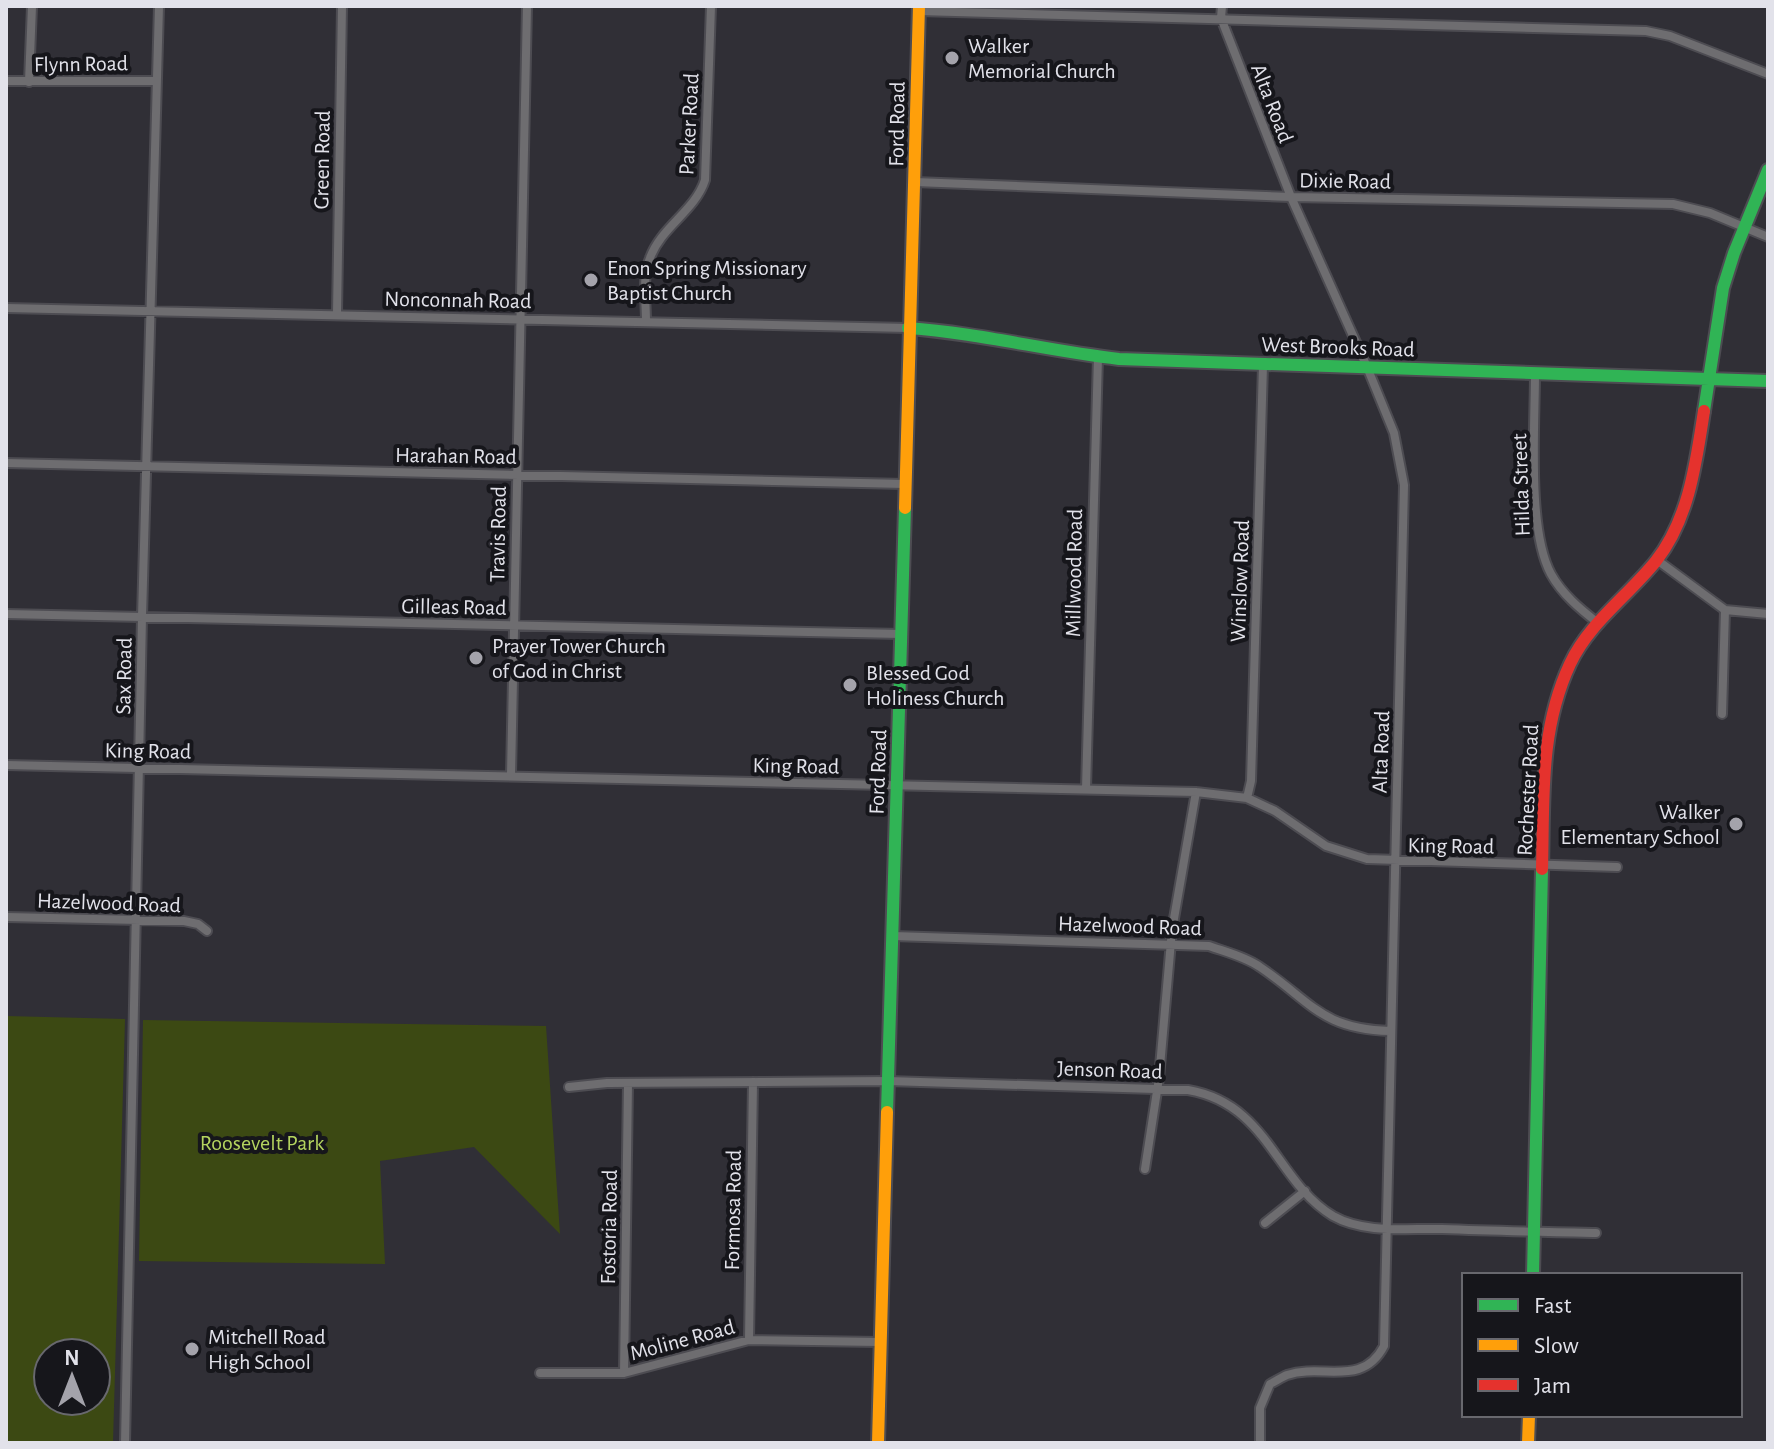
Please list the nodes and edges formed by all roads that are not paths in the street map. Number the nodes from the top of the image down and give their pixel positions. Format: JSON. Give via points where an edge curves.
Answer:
{"nodes":[{"id":1,"x":32,"y":6,"type":"edge"},
{"id":2,"x":159,"y":6,"type":"edge"},
{"id":3,"x":342,"y":6,"type":"edge"},
{"id":4,"x":527,"y":6,"type":"edge"},
{"id":5,"x":711,"y":6,"type":"edge"},
{"id":6,"x":1222,"y":6,"type":"edge"},
{"id":7,"x":919,"y":8,"type":"edge"},
{"id":8,"x":1221,"y":18,"type":"junction"},
{"id":9,"x":1768,"y":74,"type":"edge"},
{"id":10,"x":6,"y":81,"type":"edge"},
{"id":11,"x":156,"y":81,"type":"junction"},
{"id":12,"x":29,"y":82,"type":"junction"},
{"id":13,"x":1768,"y":170,"type":"edge"},
{"id":14,"x":915,"y":182,"type":"junction"},
{"id":15,"x":1291,"y":197,"type":"junction"},
{"id":16,"x":1745,"y":228,"type":"junction"},
{"id":17,"x":1768,"y":237,"type":"edge"},
{"id":18,"x":6,"y":308,"type":"edge"},
{"id":19,"x":149,"y":311,"type":"junction"},
{"id":20,"x":337,"y":314,"type":"junction"},
{"id":21,"x":520,"y":319,"type":"junction"},
{"id":22,"x":646,"y":322,"type":"junction"},
{"id":23,"x":908,"y":328,"type":"junction"},
{"id":24,"x":1098,"y":357,"type":"junction"},
{"id":25,"x":1263,"y":365,"type":"junction"},
{"id":26,"x":1367,"y":367,"type":"junction"},
{"id":27,"x":1535,"y":373,"type":"junction"},
{"id":28,"x":1711,"y":380,"type":"junction"},
{"id":29,"x":1768,"y":381,"type":"edge"},
{"id":30,"x":6,"y":463,"type":"edge"},
{"id":31,"x":146,"y":466,"type":"junction"},
{"id":32,"x":517,"y":474,"type":"junction"},
{"id":33,"x":905,"y":484,"type":"junction"},
{"id":34,"x":1657,"y":560,"type":"junction"},
{"id":35,"x":1725,"y":610,"type":"junction"},
{"id":36,"x":6,"y":614,"type":"edge"},
{"id":37,"x":1768,"y":614,"type":"edge"},
{"id":38,"x":142,"y":617,"type":"junction"},
{"id":39,"x":1598,"y":623,"type":"junction"},
{"id":40,"x":514,"y":626,"type":"junction"},
{"id":41,"x":901,"y":634,"type":"junction"},
{"id":42,"x":1722,"y":714,"type":"dead end"},
{"id":43,"x":6,"y":765,"type":"edge"},
{"id":44,"x":139,"y":768,"type":"junction"},
{"id":45,"x":511,"y":775,"type":"junction"},
{"id":46,"x":897,"y":785,"type":"junction"},
{"id":47,"x":1086,"y":789,"type":"junction"},
{"id":48,"x":1196,"y":792,"type":"junction"},
{"id":49,"x":1247,"y":798,"type":"junction"},
{"id":50,"x":1395,"y":861,"type":"junction"},
{"id":51,"x":1543,"y":865,"type":"junction"},
{"id":52,"x":1617,"y":867,"type":"dead end"},
{"id":53,"x":6,"y":917,"type":"edge"},
{"id":54,"x":137,"y":920,"type":"junction"},
{"id":55,"x":207,"y":931,"type":"dead end"},
{"id":56,"x":893,"y":936,"type":"junction"},
{"id":57,"x":1171,"y":943,"type":"junction"},
{"id":58,"x":1390,"y":1031,"type":"junction"},
{"id":59,"x":888,"y":1081,"type":"junction"},
{"id":60,"x":753,"y":1082,"type":"junction"},
{"id":61,"x":628,"y":1083,"type":"junction"},
{"id":62,"x":569,"y":1087,"type":"dead end"},
{"id":63,"x":1158,"y":1088,"type":"junction"},
{"id":64,"x":1145,"y":1169,"type":"dead end"},
{"id":65,"x":1305,"y":1191,"type":"junction"},
{"id":66,"x":1265,"y":1223,"type":"dead end"},
{"id":67,"x":1385,"y":1228,"type":"junction"},
{"id":68,"x":1534,"y":1232,"type":"junction"},
{"id":69,"x":1596,"y":1233,"type":"dead end"},
{"id":70,"x":1533,"y":1273,"type":"edge"},
{"id":71,"x":749,"y":1340,"type":"junction"},
{"id":72,"x":880,"y":1342,"type":"junction"},
{"id":73,"x":540,"y":1373,"type":"dead end"},
{"id":74,"x":624,"y":1373,"type":"junction"},
{"id":75,"x":1529,"y":1417,"type":"edge"},
{"id":76,"x":125,"y":1443,"type":"edge"},
{"id":77,"x":878,"y":1443,"type":"edge"},
{"id":78,"x":1260,"y":1443,"type":"edge"},
{"id":79,"x":1528,"y":1443,"type":"edge"}],
"edges":[{"from":1,"to":12,"type":"street"},
{"from":2,"to":11,"type":"street","name":"Sax Road"},
{"from":3,"to":20,"type":"street","name":"Green Road"},
{"from":4,"to":21,"type":"street","name":"Travis Road"},
{"from":5,"to":22,"type":"street","name":"Parker Road","via":[[705,180],[651,254]]},
{"from":6,"to":8,"type":"street","name":"Alta Road"},
{"from":7,"to":8,"type":"street"},
{"from":7,"to":14,"type":"street","name":"Ford Road"},
{"from":8,"to":9,"type":"street","via":[[1646,31]]},
{"from":8,"to":15,"type":"street","name":"Alta Road"},
{"from":10,"to":12,"type":"street","name":"Flynn Road"},
{"from":11,"to":12,"type":"street","name":"Flynn Road"},
{"from":11,"to":19,"type":"street","name":"Sax Road"},
{"from":13,"to":16,"type":"street","name":"Rochester Road"},
{"from":14,"to":15,"type":"street","name":"Dixie Road"},
{"from":14,"to":23,"type":"street","name":"Ford Road"},
{"from":15,"to":16,"type":"street","name":"Dixie Road","via":[[1673,204]]},
{"from":15,"to":26,"type":"street","name":"Alta Road"},
{"from":16,"to":17,"type":"street","name":"Dixie Road"},
{"from":16,"to":28,"type":"street","name":"Rochester Road","via":[[1723,288]]},
{"from":18,"to":19,"type":"street","name":"Nonconnah Road"},
{"from":19,"to":20,"type":"street","name":"Nonconnah Road"},
{"from":19,"to":31,"type":"street","name":"Sax Road"},
{"from":20,"to":21,"type":"street","name":"Nonconnah Road"},
{"from":21,"to":22,"type":"street","name":"Nonconnah Road"},
{"from":21,"to":32,"type":"street","name":"Travis Road"},
{"from":22,"to":23,"type":"street","name":"Nonconnah Road"},
{"from":23,"to":24,"type":"street","name":"West Brooks Road"},
{"from":23,"to":33,"type":"street","name":"Ford Road"},
{"from":24,"to":25,"type":"street","name":"West Brooks Road"},
{"from":24,"to":47,"type":"street","name":"Millwood Road"},
{"from":25,"to":26,"type":"street","name":"West Brooks Road"},
{"from":25,"to":49,"type":"street","name":"Winslow Road"},
{"from":26,"to":27,"type":"street","name":"West Brooks Road"},
{"from":26,"to":50,"type":"street","name":"Alta Road","via":[[1394,433],[1404,485]]},
{"from":27,"to":28,"type":"street","name":"West Brooks Road"},
{"from":27,"to":39,"type":"street","name":"Hilda Street","via":[[1539,542],[1555,581]]},
{"from":28,"to":29,"type":"street","name":"West Brooks Road"},
{"from":28,"to":34,"type":"street","name":"Rochester Road","via":[[1687,501]]},
{"from":30,"to":31,"type":"street","name":"Harahan Road"},
{"from":31,"to":32,"type":"street","name":"Harahan Road"},
{"from":31,"to":38,"type":"street","name":"Sax Road"},
{"from":32,"to":33,"type":"street","name":"Harahan Road"},
{"from":32,"to":40,"type":"street","name":"Travis Road"},
{"from":33,"to":41,"type":"street","name":"Ford Road"},
{"from":34,"to":35,"type":"street"},
{"from":34,"to":39,"type":"street","name":"Rochester Road"},
{"from":35,"to":37,"type":"street"},
{"from":35,"to":42,"type":"street"},
{"from":36,"to":38,"type":"street","name":"Gilleas Road"},
{"from":38,"to":40,"type":"street","name":"Gilleas Road"},
{"from":38,"to":44,"type":"street","name":"Sax Road"},
{"from":39,"to":51,"type":"street","name":"Rochester Road","via":[[1571,661],[1550,715]]},
{"from":40,"to":41,"type":"street","name":"Gilleas Road"},
{"from":40,"to":45,"type":"street","name":"Travis Road"},
{"from":41,"to":46,"type":"street","name":"Ford Road"},
{"from":43,"to":44,"type":"street","name":"King Road"},
{"from":44,"to":45,"type":"street","name":"King Road"},
{"from":44,"to":54,"type":"street","name":"Sax Road"},
{"from":45,"to":46,"type":"street","name":"King Road"},
{"from":46,"to":47,"type":"street","name":"King Road"},
{"from":46,"to":56,"type":"street","name":"Ford Road"},
{"from":47,"to":48,"type":"street","name":"King Road"},
{"from":48,"to":49,"type":"street","name":"King Road"},
{"from":48,"to":57,"type":"street"},
{"from":49,"to":50,"type":"street","name":"King Road","via":[[1336,851]]},
{"from":50,"to":51,"type":"street","name":"King Road"},
{"from":50,"to":58,"type":"street","name":"Alta Road"},
{"from":51,"to":52,"type":"street","name":"King Road"},
{"from":51,"to":68,"type":"street","name":"Rochester Road"},
{"from":53,"to":54,"type":"street","name":"Hazelwood Road"},
{"from":54,"to":55,"type":"street","name":"Hazelwood Road","via":[[191,922]]},
{"from":54,"to":76,"type":"street","name":"Sax Road"},
{"from":56,"to":57,"type":"street","name":"Hazelwood Road"},
{"from":56,"to":59,"type":"street","name":"Ford Road"},
{"from":57,"to":58,"type":"street","name":"Hazelwood Road","via":[[1209,946],[1233,955],[1257,965],[1333,1021]]},
{"from":57,"to":63,"type":"street"},
{"from":58,"to":67,"type":"street","name":"Alta Road"},
{"from":59,"to":60,"type":"street","name":"Jenson Road"},
{"from":59,"to":63,"type":"street","name":"Jenson Road"},
{"from":59,"to":72,"type":"street","name":"Ford Road"},
{"from":60,"to":61,"type":"street","name":"Jenson Road"},
{"from":60,"to":71,"type":"street","name":"Formosa Road"},
{"from":61,"to":62,"type":"street","name":"Jenson Road"},
{"from":61,"to":74,"type":"street","name":"Fostoria Road"},
{"from":63,"to":64,"type":"street"},
{"from":63,"to":65,"type":"street","name":"Jenson Road","via":[[1195,1091],[1230,1106],[1252,1124]]},
{"from":65,"to":66,"type":"street"},
{"from":65,"to":67,"type":"street","name":"Jenson Road","via":[[1341,1220]]},
{"from":67,"to":68,"type":"street","name":"Jenson Road"},
{"from":67,"to":78,"type":"street","name":"Alta Road","via":[[1384,1346],[1377,1359],[1361,1369],[1289,1374],[1270,1384],[1260,1408]]},
{"from":68,"to":69,"type":"street","name":"Jenson Road"},
{"from":68,"to":70,"type":"street","name":"Rochester Road"},
{"from":71,"to":72,"type":"street","name":"Moline Road"},
{"from":71,"to":74,"type":"street","name":"Moline Road"},
{"from":72,"to":77,"type":"street","name":"Ford Road"},
{"from":73,"to":74,"type":"street","name":"Moline Road"},
{"from":75,"to":79,"type":"street"}]}
